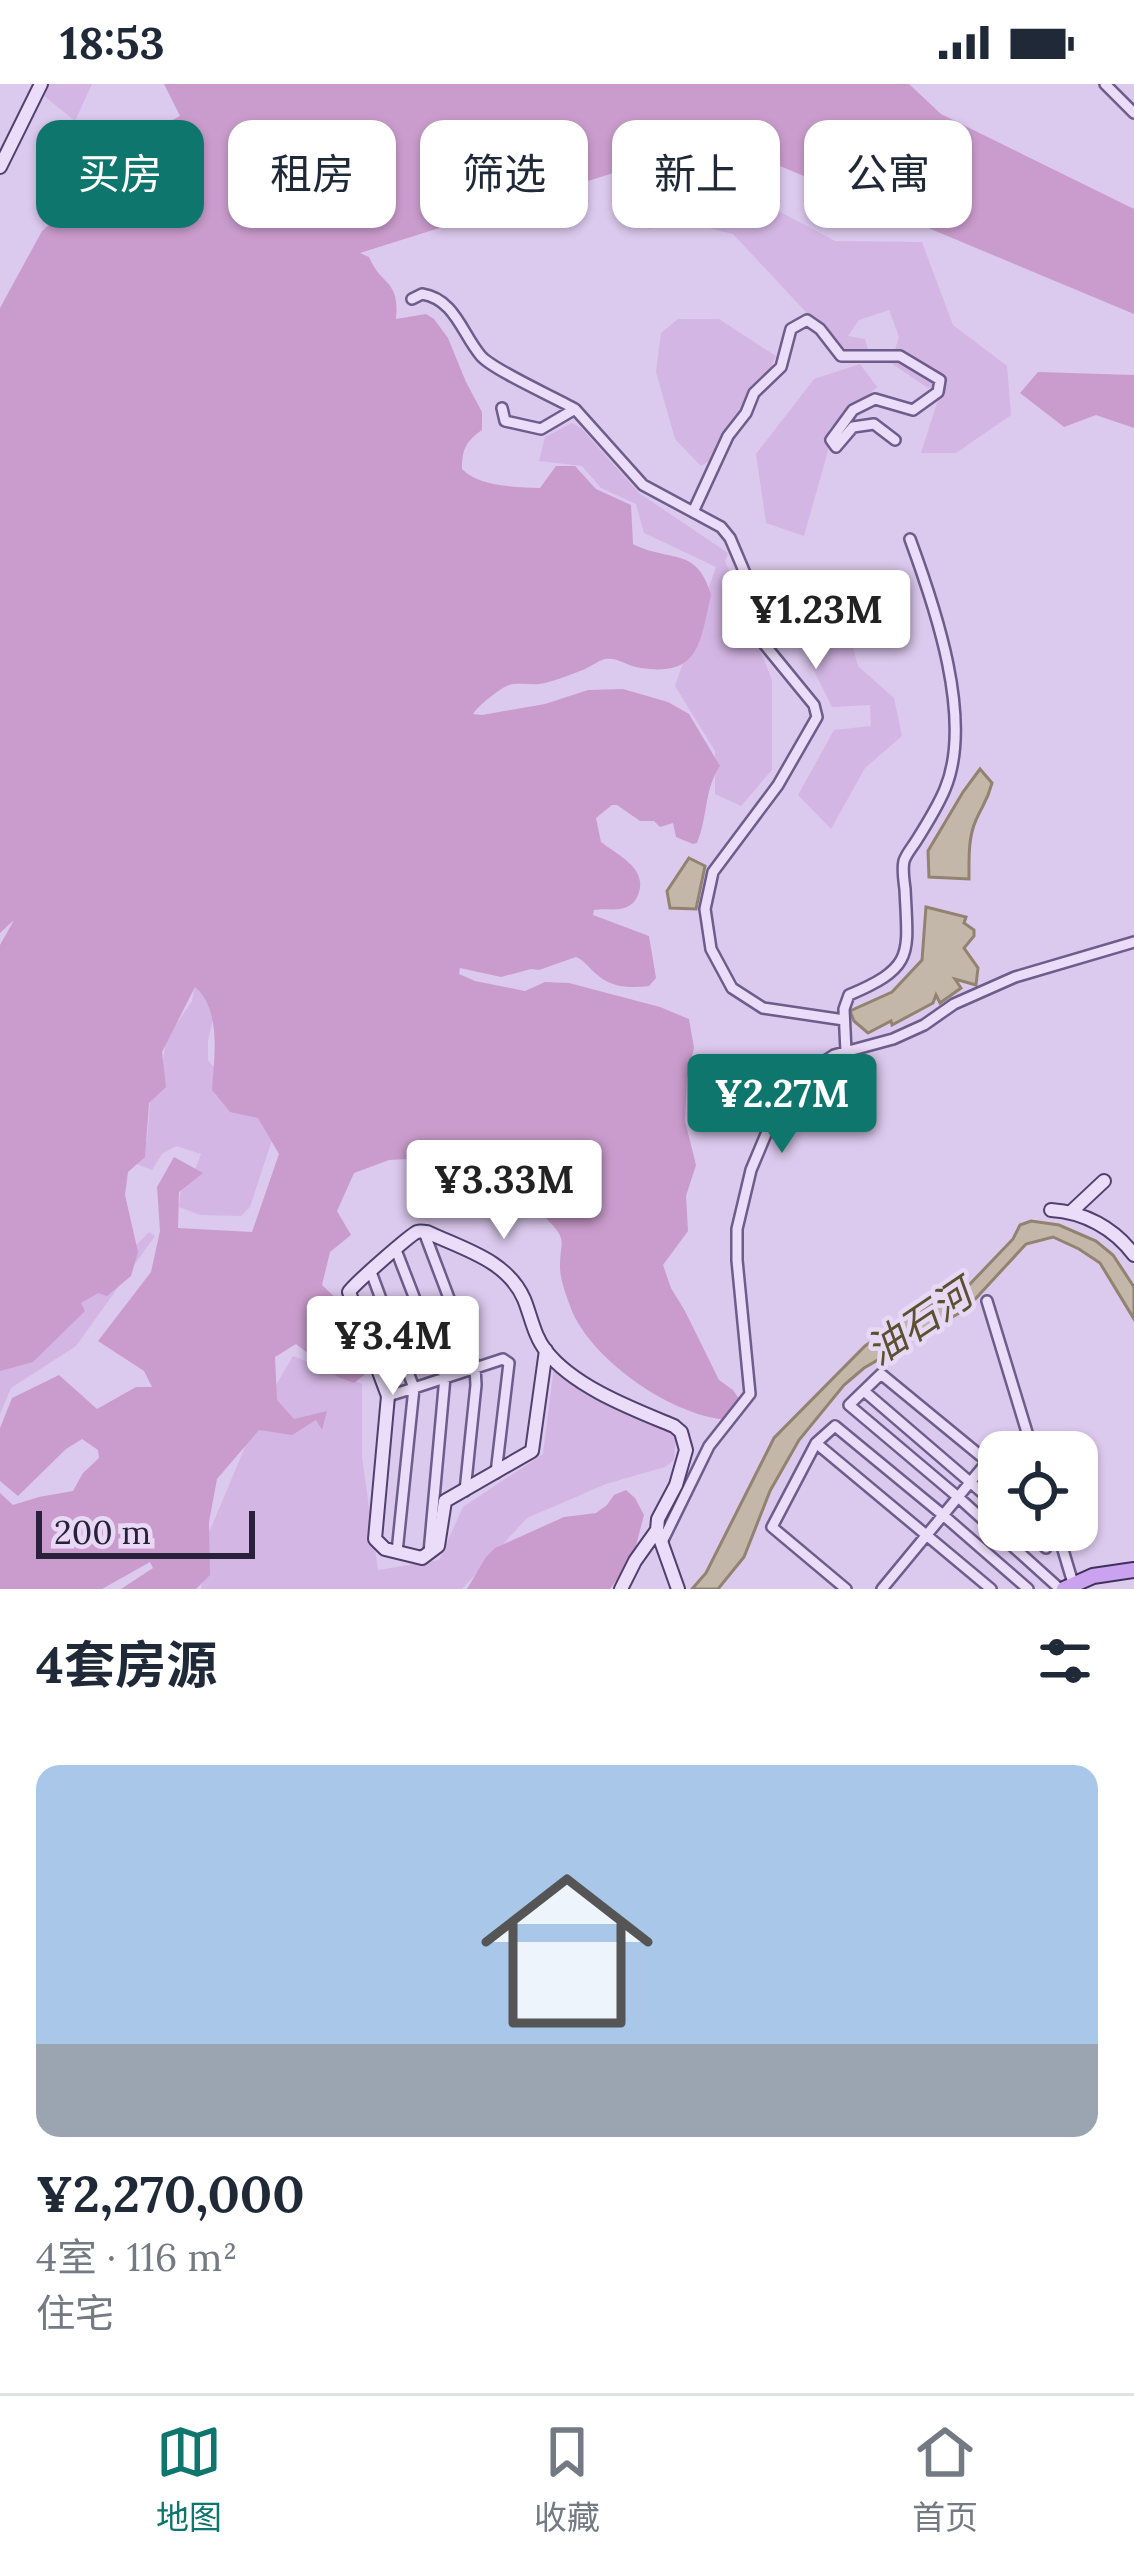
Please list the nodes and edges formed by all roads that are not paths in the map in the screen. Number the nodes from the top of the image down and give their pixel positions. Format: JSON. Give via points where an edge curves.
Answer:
{"nodes":[{"id":1,"x":41,"y":84,"type":"edge"},
{"id":2,"x":1105,"y":84,"type":"edge"},
{"id":3,"x":1134,"y":113,"type":"edge"},
{"id":4,"x":0,"y":164,"type":"edge"},
{"id":5,"x":412,"y":299,"type":"dead end"},
{"id":6,"x":502,"y":408,"type":"dead end"},
{"id":7,"x":575,"y":409,"type":"junction"},
{"id":8,"x":895,"y":440,"type":"dead end"},
{"id":9,"x":693,"y":512,"type":"junction"},
{"id":10,"x":910,"y":539,"type":"dead end"},
{"id":11,"x":1134,"y":942,"type":"edge"},
{"id":12,"x":844,"y":1020,"type":"junction"},
{"id":13,"x":846,"y":1052,"type":"junction"},
{"id":14,"x":1104,"y":1180,"type":"dead end"},
{"id":15,"x":1051,"y":1210,"type":"dead end"},
{"id":16,"x":1072,"y":1211,"type":"junction"},
{"id":17,"x":424,"y":1232,"type":"junction"},
{"id":18,"x":396,"y":1250,"type":"junction"},
{"id":19,"x":1134,"y":1256,"type":"edge"},
{"id":20,"x":370,"y":1272,"type":"junction"},
{"id":21,"x":987,"y":1301,"type":"dead end"},
{"id":22,"x":546,"y":1350,"type":"junction"},
{"id":23,"x":475,"y":1367,"type":"junction"},
{"id":24,"x":445,"y":1377,"type":"junction"},
{"id":25,"x":414,"y":1388,"type":"junction"},
{"id":26,"x":864,"y":1390,"type":"junction"},
{"id":27,"x":388,"y":1396,"type":"junction"},
{"id":28,"x":1027,"y":1431,"type":"edge"},
{"id":29,"x":816,"y":1443,"type":"junction"},
{"id":30,"x":978,"y":1455,"type":"edge"},
{"id":31,"x":496,"y":1473,"type":"junction"},
{"id":32,"x":978,"y":1473,"type":"edge"},
{"id":33,"x":971,"y":1482,"type":"junction"},
{"id":34,"x":978,"y":1488,"type":"edge"},
{"id":35,"x":466,"y":1491,"type":"junction"},
{"id":36,"x":958,"y":1497,"type":"junction"},
{"id":37,"x":943,"y":1515,"type":"junction"},
{"id":38,"x":926,"y":1535,"type":"junction"},
{"id":39,"x":660,"y":1536,"type":"junction"},
{"id":40,"x":1060,"y":1551,"type":"edge"},
{"id":41,"x":397,"y":1552,"type":"junction"},
{"id":42,"x":429,"y":1553,"type":"junction"},
{"id":43,"x":1134,"y":1570,"type":"edge"},
{"id":44,"x":1065,"y":1587,"type":"edge"},
{"id":45,"x":621,"y":1589,"type":"edge"},
{"id":46,"x":678,"y":1589,"type":"edge"},
{"id":47,"x":846,"y":1589,"type":"edge"},
{"id":48,"x":881,"y":1589,"type":"edge"},
{"id":49,"x":991,"y":1589,"type":"edge"},
{"id":50,"x":1028,"y":1589,"type":"edge"}],
"edges":[{"from":1,"to":4,"type":"street"},
{"from":2,"to":3,"type":"street"},
{"from":5,"to":7,"type":"street","via":[[440,300],[482,358]]},
{"from":6,"to":7,"type":"street","via":[[505,421],[541,429]]},
{"from":7,"to":9,"type":"street","via":[[643,485]]},
{"from":8,"to":9,"type":"street","via":[[874,424],[854,427],[836,447],[831,440],[854,410],[875,400],[913,410],[938,392],[940,380],[900,356],[841,356],[807,320],[791,329],[781,368],[754,392]]},
{"from":9,"to":12,"type":"street","via":[[730,538],[765,645],[817,717],[713,872],[705,909],[711,949],[732,988],[763,1008]]},
{"from":10,"to":12,"type":"street","via":[[950,674],[954,758],[904,862],[908,944],[897,968],[849,995]]},
{"from":11,"to":13,"type":"street","via":[[1015,977],[893,1040]]},
{"from":12,"to":13,"type":"street"},
{"from":13,"to":39,"type":"street","via":[[811,1070],[777,1108],[752,1170],[737,1229],[750,1394],[709,1446]]},
{"from":14,"to":16,"type":"street"},
{"from":15,"to":16,"type":"street"},
{"from":16,"to":19,"type":"street","via":[[1112,1232]]},
{"from":17,"to":18,"type":"street"},
{"from":17,"to":22,"type":"street","via":[[508,1273]]},
{"from":17,"to":23,"type":"street"},
{"from":18,"to":20,"type":"street"},
{"from":18,"to":24,"type":"street"},
{"from":20,"to":25,"type":"street"},
{"from":20,"to":27,"type":"street","via":[[349,1292]]},
{"from":21,"to":28,"type":"street"},
{"from":22,"to":31,"type":"street","via":[[532,1451]]},
{"from":22,"to":39,"type":"street","via":[[595,1390],[681,1432],[686,1450],[658,1519]]},
{"from":23,"to":24,"type":"street"},
{"from":23,"to":31,"type":"street","via":[[509,1363]]},
{"from":23,"to":35,"type":"street"},
{"from":24,"to":25,"type":"street"},
{"from":24,"to":42,"type":"street"},
{"from":25,"to":27,"type":"street"},
{"from":25,"to":41,"type":"street"},
{"from":26,"to":30,"type":"street","via":[[881,1374]]},
{"from":26,"to":33,"type":"street"},
{"from":26,"to":36,"type":"street","via":[[848,1406]]},
{"from":27,"to":41,"type":"street","via":[[375,1539]]},
{"from":29,"to":37,"type":"street","via":[[835,1426]]},
{"from":29,"to":38,"type":"street"},
{"from":29,"to":47,"type":"street","via":[[772,1527]]},
{"from":31,"to":35,"type":"street"},
{"from":32,"to":33,"type":"street"},
{"from":33,"to":34,"type":"street"},
{"from":33,"to":36,"type":"street"},
{"from":35,"to":42,"type":"street","via":[[445,1502],[438,1546]]},
{"from":36,"to":37,"type":"street"},
{"from":36,"to":44,"type":"street"},
{"from":37,"to":38,"type":"street"},
{"from":37,"to":50,"type":"street"},
{"from":38,"to":48,"type":"street"},
{"from":38,"to":49,"type":"street"},
{"from":39,"to":45,"type":"street"},
{"from":39,"to":46,"type":"street"},
{"from":40,"to":44,"type":"street"},
{"from":41,"to":42,"type":"street"},
{"from":43,"to":44,"type":"main road"}]}
